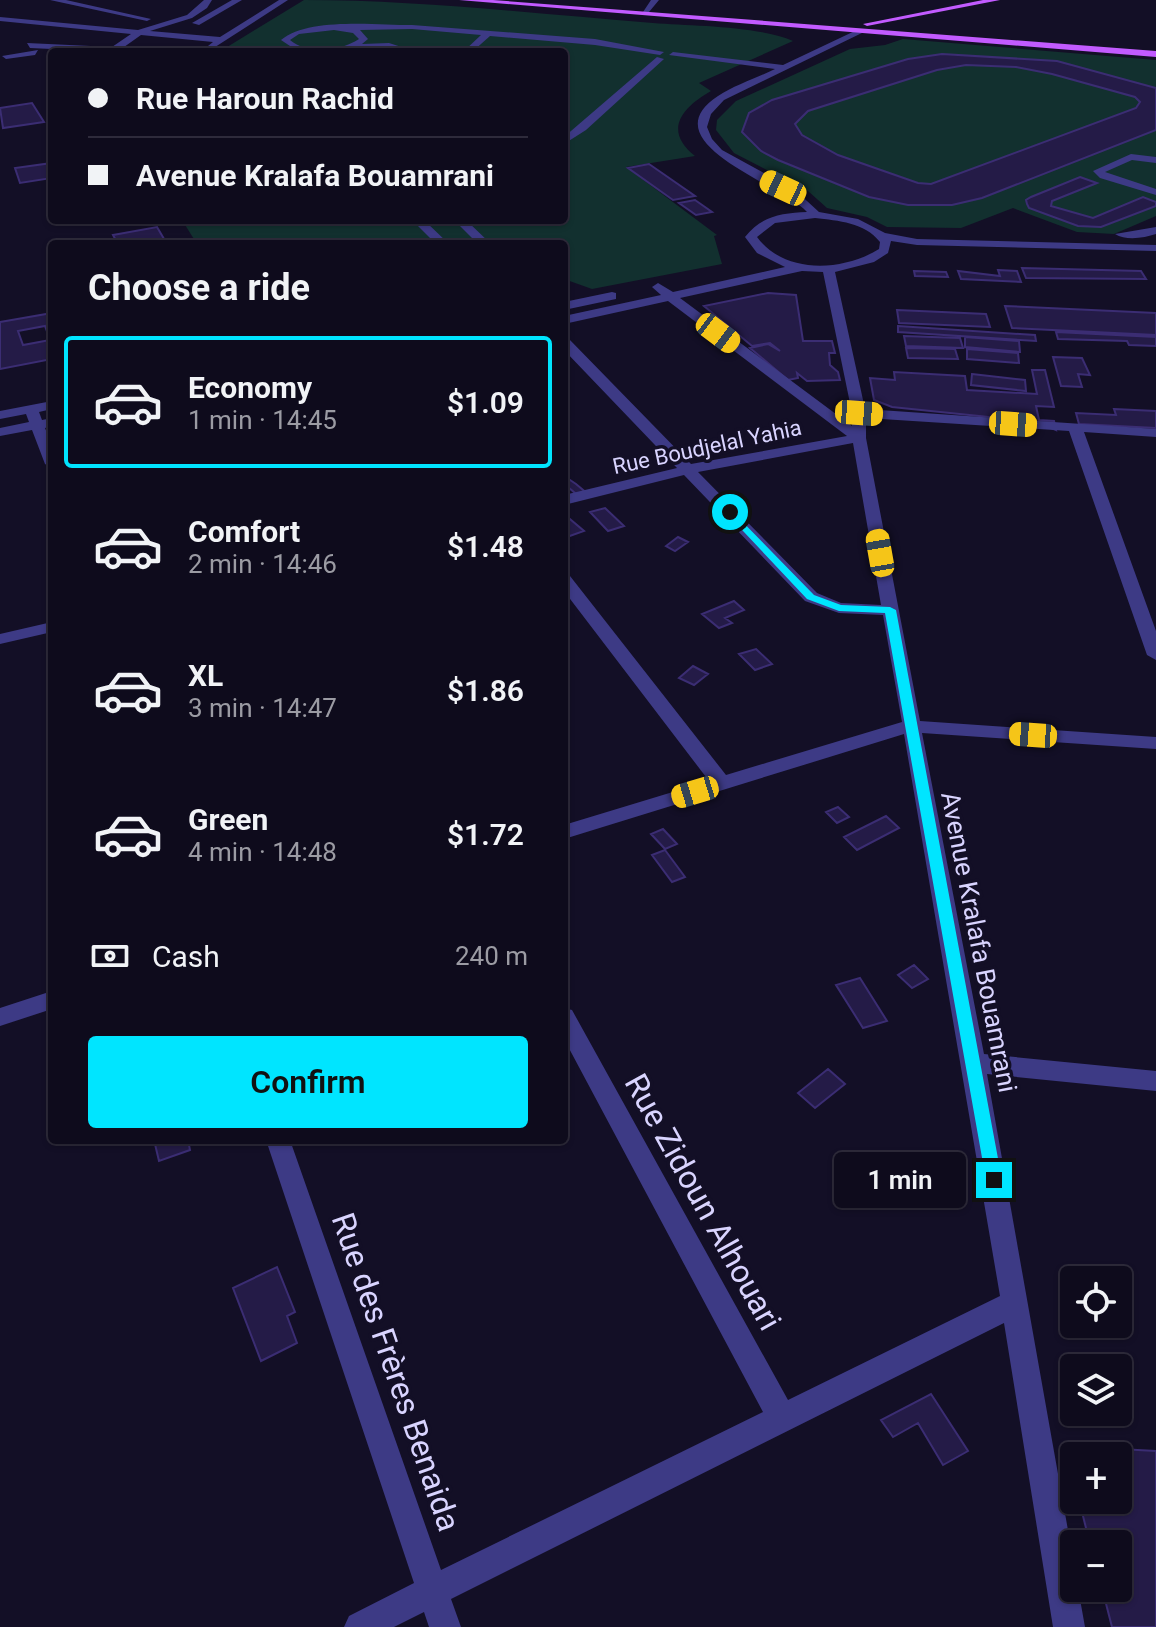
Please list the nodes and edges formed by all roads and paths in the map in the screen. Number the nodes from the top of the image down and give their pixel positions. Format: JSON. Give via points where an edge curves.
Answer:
{"nodes":[{"id":1,"x":54,"y":0,"type":"edge"},
{"id":2,"x":207,"y":0,"type":"edge"},
{"id":3,"x":238,"y":0,"type":"edge"},
{"id":4,"x":284,"y":0,"type":"edge"},
{"id":5,"x":463,"y":0,"type":"edge"},
{"id":6,"x":519,"y":0,"type":"edge"},
{"id":7,"x":655,"y":0,"type":"edge"},
{"id":8,"x":996,"y":0,"type":"edge"},
{"id":9,"x":960,"y":3,"type":"edge"},
{"id":10,"x":646,"y":10,"type":"junction"},
{"id":11,"x":3,"y":17,"type":"edge"},
{"id":12,"x":208,"y":19,"type":"junction"},
{"id":13,"x":222,"y":20,"type":"dead end"},
{"id":14,"x":237,"y":21,"type":"dead end"},
{"id":15,"x":251,"y":22,"type":"junction"},
{"id":16,"x":157,"y":25,"type":"junction"},
{"id":17,"x":321,"y":28,"type":"junction"},
{"id":18,"x":863,"y":28,"type":"junction"},
{"id":19,"x":178,"y":29,"type":"dead end"},
{"id":20,"x":141,"y":31,"type":"junction"},
{"id":21,"x":487,"y":34,"type":"junction"},
{"id":22,"x":128,"y":40,"type":"junction"},
{"id":23,"x":221,"y":40,"type":"junction"},
{"id":24,"x":285,"y":40,"type":"junction"},
{"id":25,"x":349,"y":47,"type":"junction"},
{"id":26,"x":85,"y":48,"type":"edge"},
{"id":27,"x":117,"y":48,"type":"edge"},
{"id":28,"x":190,"y":48,"type":"edge"},
{"id":29,"x":209,"y":48,"type":"edge"},
{"id":30,"x":282,"y":48,"type":"edge"},
{"id":31,"x":296,"y":48,"type":"edge"},
{"id":32,"x":334,"y":48,"type":"edge"},
{"id":33,"x":397,"y":48,"type":"edge"},
{"id":34,"x":471,"y":48,"type":"edge"},
{"id":35,"x":1156,"y":48,"type":"edge"},
{"id":36,"x":35,"y":52,"type":"junction"},
{"id":37,"x":48,"y":54,"type":"edge"},
{"id":38,"x":1156,"y":54,"type":"edge"},
{"id":39,"x":666,"y":56,"type":"junction"},
{"id":40,"x":6,"y":57,"type":"edge"},
{"id":41,"x":785,"y":68,"type":"junction"},
{"id":42,"x":705,"y":70,"type":"dead end"},
{"id":43,"x":568,"y":138,"type":"edge"},
{"id":44,"x":1156,"y":160,"type":"edge"},
{"id":45,"x":1156,"y":192,"type":"edge"},
{"id":46,"x":815,"y":215,"type":"junction"},
{"id":47,"x":422,"y":224,"type":"edge"},
{"id":48,"x":464,"y":224,"type":"edge"},
{"id":49,"x":1156,"y":230,"type":"edge"},
{"id":50,"x":882,"y":236,"type":"junction"},
{"id":51,"x":439,"y":240,"type":"edge"},
{"id":52,"x":481,"y":240,"type":"edge"},
{"id":53,"x":899,"y":240,"type":"junction"},
{"id":54,"x":1156,"y":248,"type":"edge"},
{"id":55,"x":884,"y":251,"type":"junction"},
{"id":56,"x":1156,"y":258,"type":"edge"},
{"id":57,"x":776,"y":261,"type":"junction"},
{"id":58,"x":803,"y":267,"type":"junction"},
{"id":59,"x":828,"y":269,"type":"junction"},
{"id":60,"x":658,"y":287,"type":"junction"},
{"id":61,"x":672,"y":297,"type":"junction"},
{"id":62,"x":568,"y":305,"type":"edge"},
{"id":63,"x":568,"y":319,"type":"edge"},
{"id":64,"x":568,"y":346,"type":"edge"},
{"id":65,"x":48,"y":406,"type":"edge"},
{"id":66,"x":31,"y":409,"type":"junction"},
{"id":67,"x":859,"y":413,"type":"junction"},
{"id":68,"x":0,"y":415,"type":"edge"},
{"id":69,"x":44,"y":424,"type":"edge"},
{"id":70,"x":1075,"y":428,"type":"junction"},
{"id":71,"x":0,"y":432,"type":"edge"},
{"id":72,"x":1156,"y":433,"type":"edge"},
{"id":73,"x":859,"y":438,"type":"junction"},
{"id":74,"x":48,"y":444,"type":"edge"},
{"id":75,"x":690,"y":469,"type":"junction"},
{"id":76,"x":568,"y":499,"type":"edge"},
{"id":77,"x":568,"y":585,"type":"edge"},
{"id":78,"x":890,"y":610,"type":"junction"},
{"id":79,"x":48,"y":628,"type":"edge"},
{"id":80,"x":0,"y":639,"type":"edge"},
{"id":81,"x":1156,"y":655,"type":"edge"},
{"id":82,"x":910,"y":726,"type":"junction"},
{"id":83,"x":1156,"y":743,"type":"edge"},
{"id":84,"x":722,"y":784,"type":"junction"},
{"id":85,"x":568,"y":831,"type":"edge"},
{"id":86,"x":48,"y":1001,"type":"edge"},
{"id":87,"x":0,"y":1017,"type":"edge"},
{"id":88,"x":568,"y":1024,"type":"edge"},
{"id":89,"x":974,"y":1063,"type":"junction"},
{"id":90,"x":1156,"y":1081,"type":"edge"},
{"id":91,"x":279,"y":1144,"type":"edge"},
{"id":92,"x":1015,"y":1303,"type":"junction"},
{"id":93,"x":782,"y":1418,"type":"junction"},
{"id":94,"x":433,"y":1591,"type":"junction"},
{"id":95,"x":360,"y":1627,"type":"edge"},
{"id":96,"x":445,"y":1627,"type":"edge"},
{"id":97,"x":1069,"y":1627,"type":"edge"}],
"edges":[{"from":1,"to":16,"type":"street"},
{"from":2,"to":16,"type":"street","via":[[204,8]]},
{"from":3,"to":12,"type":"street"},
{"from":4,"to":15,"type":"street"},
{"from":5,"to":18,"type":"main road"},
{"from":6,"to":10,"type":"main road"},
{"from":7,"to":10,"type":"street"},
{"from":8,"to":9,"type":"main road"},
{"from":9,"to":18,"type":"main road"},
{"from":10,"to":18,"type":"main road"},
{"from":11,"to":16,"type":"street"},
{"from":11,"to":20,"type":"street"},
{"from":11,"to":22,"type":"street","via":[[7,27]]},
{"from":12,"to":13,"type":"street"},
{"from":12,"to":19,"type":"street"},
{"from":14,"to":15,"type":"street"},
{"from":15,"to":23,"type":"street"},
{"from":16,"to":20,"type":"street"},
{"from":17,"to":21,"type":"street","via":[[398,26]]},
{"from":17,"to":24,"type":"street"},
{"from":17,"to":25,"type":"street","via":[[362,35],[364,39]]},
{"from":18,"to":35,"type":"main road"},
{"from":18,"to":38,"type":"main road"},
{"from":18,"to":41,"type":"street"},
{"from":20,"to":22,"type":"street"},
{"from":20,"to":23,"type":"street"},
{"from":21,"to":34,"type":"street"},
{"from":21,"to":39,"type":"street","via":[[595,42]]},
{"from":22,"to":27,"type":"street"},
{"from":22,"to":28,"type":"street"},
{"from":23,"to":29,"type":"street"},
{"from":24,"to":30,"type":"street"},
{"from":24,"to":31,"type":"street"},
{"from":25,"to":32,"type":"street"},
{"from":25,"to":33,"type":"street"},
{"from":26,"to":36,"type":"street","via":[[38,43],[30,45]]},
{"from":36,"to":37,"type":"street"},
{"from":36,"to":40,"type":"street"},
{"from":39,"to":41,"type":"street"},
{"from":39,"to":42,"type":"street"},
{"from":39,"to":43,"type":"street"},
{"from":41,"to":46,"type":"street","via":[[721,98],[705,112],[703,133],[728,159],[808,204]]},
{"from":44,"to":45,"type":"street","via":[[1131,157],[1098,171]]},
{"from":46,"to":50,"type":"street","via":[[845,219]]},
{"from":46,"to":57,"type":"street","via":[[789,216],[756,229],[751,237],[757,250]]},
{"from":47,"to":51,"type":"street"},
{"from":48,"to":52,"type":"street"},
{"from":49,"to":53,"type":"street","via":[[912,233]]},
{"from":50,"to":53,"type":"street"},
{"from":50,"to":55,"type":"street"},
{"from":53,"to":54,"type":"street"},
{"from":55,"to":56,"type":"street"},
{"from":55,"to":59,"type":"street","via":[[855,266]]},
{"from":57,"to":58,"type":"street"},
{"from":57,"to":60,"type":"street"},
{"from":58,"to":59,"type":"street"},
{"from":58,"to":61,"type":"street"},
{"from":59,"to":67,"type":"street","name":"Avenue Kralafa Bouamrani"},
{"from":60,"to":61,"type":"street"},
{"from":60,"to":62,"type":"street"},
{"from":61,"to":63,"type":"street"},
{"from":61,"to":73,"type":"street"},
{"from":64,"to":75,"type":"street"},
{"from":65,"to":66,"type":"street"},
{"from":66,"to":68,"type":"street"},
{"from":66,"to":69,"type":"street"},
{"from":67,"to":70,"type":"street"},
{"from":67,"to":73,"type":"street","name":"Avenue Kralafa Bouamrani"},
{"from":69,"to":71,"type":"street"},
{"from":69,"to":74,"type":"street"},
{"from":70,"to":72,"type":"street"},
{"from":70,"to":81,"type":"street"},
{"from":73,"to":75,"type":"street","name":"Rue Boudjelal Yahia"},
{"from":73,"to":78,"type":"street","name":"Avenue Kralafa Bouamrani"},
{"from":75,"to":76,"type":"street","name":"Rue Boudjelal Yahia"},
{"from":75,"to":78,"type":"street","via":[[811,597],[839,608]]},
{"from":77,"to":84,"type":"street"},
{"from":78,"to":82,"type":"street","name":"Avenue Kralafa Bouamrani"},
{"from":79,"to":80,"type":"street"},
{"from":82,"to":83,"type":"street"},
{"from":82,"to":84,"type":"street"},
{"from":82,"to":89,"type":"street","name":"Avenue Kralafa Bouamrani"},
{"from":84,"to":85,"type":"street"},
{"from":86,"to":87,"type":"street"},
{"from":88,"to":93,"type":"street","name":"Rue Zidoun Alhouari"},
{"from":89,"to":90,"type":"street"},
{"from":89,"to":92,"type":"street","name":"Avenue Kralafa Bouamrani"},
{"from":91,"to":94,"type":"street","name":"Rue des Frères Benaida"},
{"from":92,"to":93,"type":"street"},
{"from":92,"to":97,"type":"street","name":"Avenue Kralafa Bouamrani"},
{"from":93,"to":94,"type":"street"},
{"from":94,"to":95,"type":"street"},
{"from":94,"to":96,"type":"street","name":"Rue des Frères Benaida"}]}
